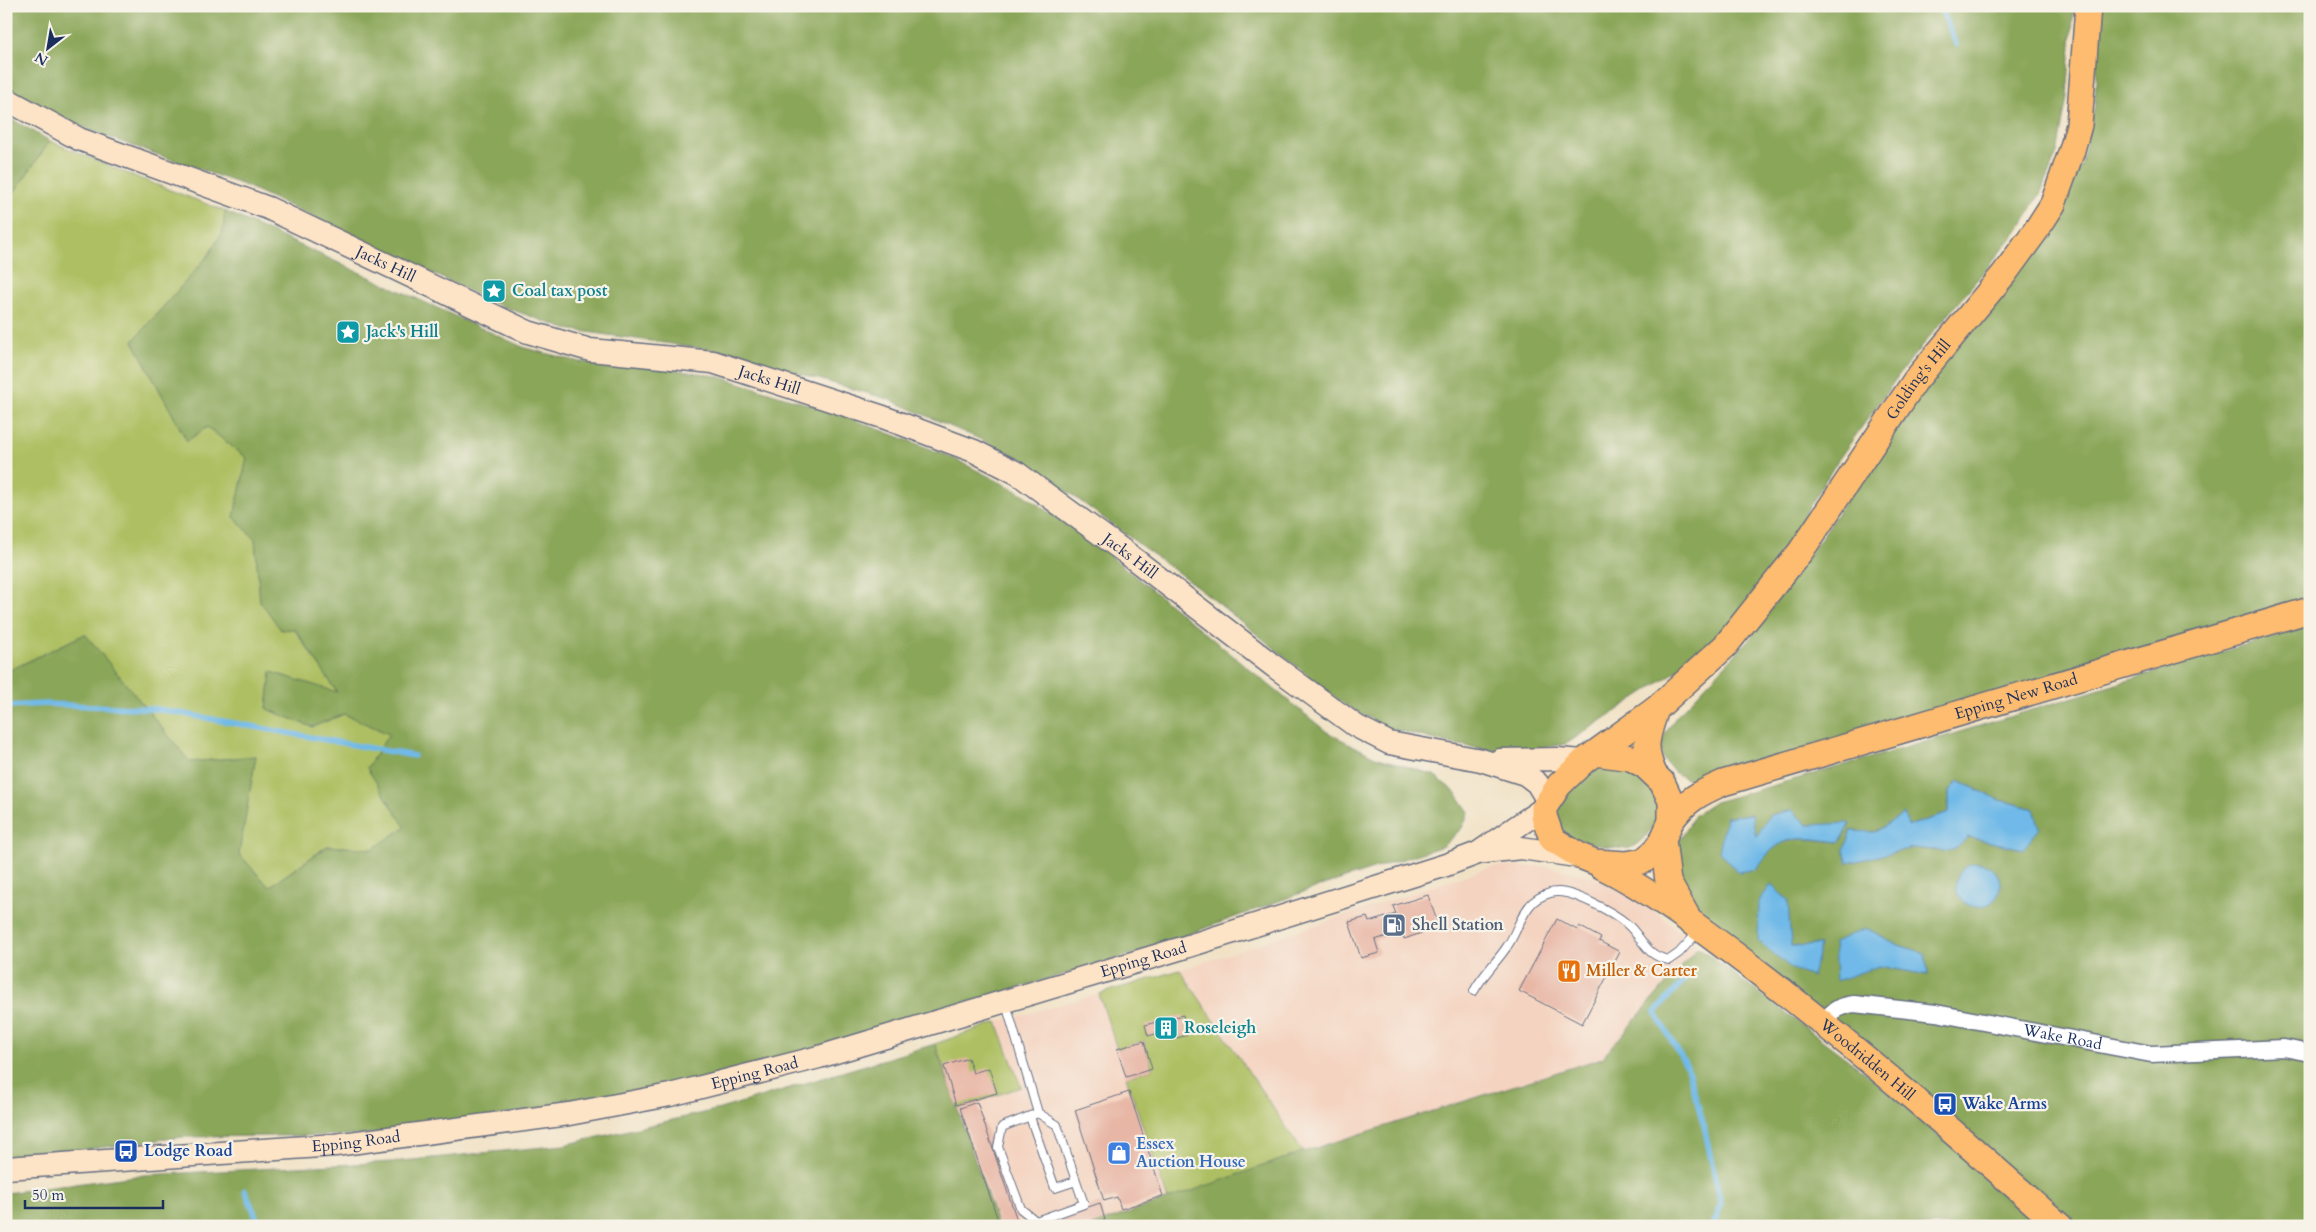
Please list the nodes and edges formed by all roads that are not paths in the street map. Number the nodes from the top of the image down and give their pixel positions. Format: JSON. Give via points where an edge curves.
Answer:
{"nodes":[{"id":1,"x":2088,"y":6,"type":"edge"},
{"id":2,"x":6,"y":99,"type":"edge"},
{"id":3,"x":2310,"y":610,"type":"edge"},
{"id":4,"x":1656,"y":709,"type":"junction"},
{"id":5,"x":1589,"y":757,"type":"junction"},
{"id":6,"x":1482,"y":760,"type":"junction"},
{"id":7,"x":1658,"y":777,"type":"junction"},
{"id":8,"x":1723,"y":784,"type":"junction"},
{"id":9,"x":1546,"y":804,"type":"junction"},
{"id":10,"x":1667,"y":830,"type":"junction"},
{"id":11,"x":1478,"y":853,"type":"junction"},
{"id":12,"x":1587,"y":859,"type":"junction"},
{"id":13,"x":1696,"y":925,"type":"junction"},
{"id":14,"x":1474,"y":991,"type":"dead end"},
{"id":15,"x":1004,"y":1000,"type":"junction"},
{"id":16,"x":1823,"y":1023,"type":"junction"},
{"id":17,"x":2310,"y":1052,"type":"edge"},
{"id":18,"x":1038,"y":1113,"type":"junction"},
{"id":19,"x":1030,"y":1117,"type":"junction"},
{"id":20,"x":6,"y":1168,"type":"edge"},
{"id":21,"x":1076,"y":1181,"type":"junction"},
{"id":22,"x":2060,"y":1226,"type":"edge"}],
"edges":[{"from":1,"to":4,"type":"main road","name":"Golding's Hill","via":[[2079,125],[2053,204],[2004,274],[1916,381],[1801,551],[1725,646]]},
{"from":2,"to":6,"type":"main road","name":"Jacks Hill","via":[[79,139],[268,208],[528,332],[590,350],[713,362],[974,451],[1024,479],[1356,726],[1388,743]]},
{"from":3,"to":8,"type":"main road","name":"Epping New Road"},
{"from":4,"to":5,"type":"main road","name":"Golding's Hill"},
{"from":4,"to":7,"type":"main road","via":[[1646,754]]},
{"from":5,"to":6,"type":"main road"},
{"from":5,"to":7,"type":"main road","via":[[1631,758]]},
{"from":5,"to":9,"type":"main road","via":[[1559,785]]},
{"from":6,"to":9,"type":"main road","via":[[1525,774],[1537,783]]},
{"from":7,"to":8,"type":"main road","name":"Epping New Road","via":[[1680,788]]},
{"from":7,"to":10,"type":"main road","via":[[1671,801]]},
{"from":8,"to":10,"type":"main road","name":"Epping New Road","via":[[1701,792],[1682,805]]},
{"from":9,"to":11,"type":"main road","name":"Epping Road"},
{"from":9,"to":12,"type":"main road","via":[[1544,816],[1552,839]]},
{"from":10,"to":12,"type":"main road","via":[[1654,852],[1643,861],[1626,864]]},
{"from":10,"to":13,"type":"main road","name":"Woodridden Hill","via":[[1668,882]]},
{"from":11,"to":12,"type":"main road","name":"Epping Road","via":[[1521,848]]},
{"from":11,"to":15,"type":"main road","name":"Epping Road","via":[[1372,889]]},
{"from":12,"to":13,"type":"main road","name":"Woodridden Hill","via":[[1626,878]]},
{"from":13,"to":14,"type":"lane","via":[[1679,953],[1668,960],[1656,957],[1622,920],[1571,894],[1557,892],[1544,895],[1525,912],[1511,942],[1479,980]]},
{"from":13,"to":16,"type":"main road","name":"Woodridden Hill"},
{"from":15,"to":18,"type":"lane"},
{"from":15,"to":20,"type":"main road","name":"Epping Road","via":[[819,1057],[670,1096],[569,1114],[335,1145]]},
{"from":16,"to":17,"type":"street","name":"Wake Road","via":[[1840,1006],[1854,1004],[1936,1013],[2151,1054],[2284,1048]]},
{"from":16,"to":22,"type":"main road","name":"Woodridden Hill"},
{"from":18,"to":19,"type":"lane"},
{"from":18,"to":21,"type":"lane","via":[[1056,1125]]},
{"from":19,"to":21,"type":"lane","via":[[1055,1188]]},
{"from":19,"to":21,"type":"lane","via":[[1002,1127],[998,1147],[1021,1209],[1036,1221],[1084,1204]]}]}
